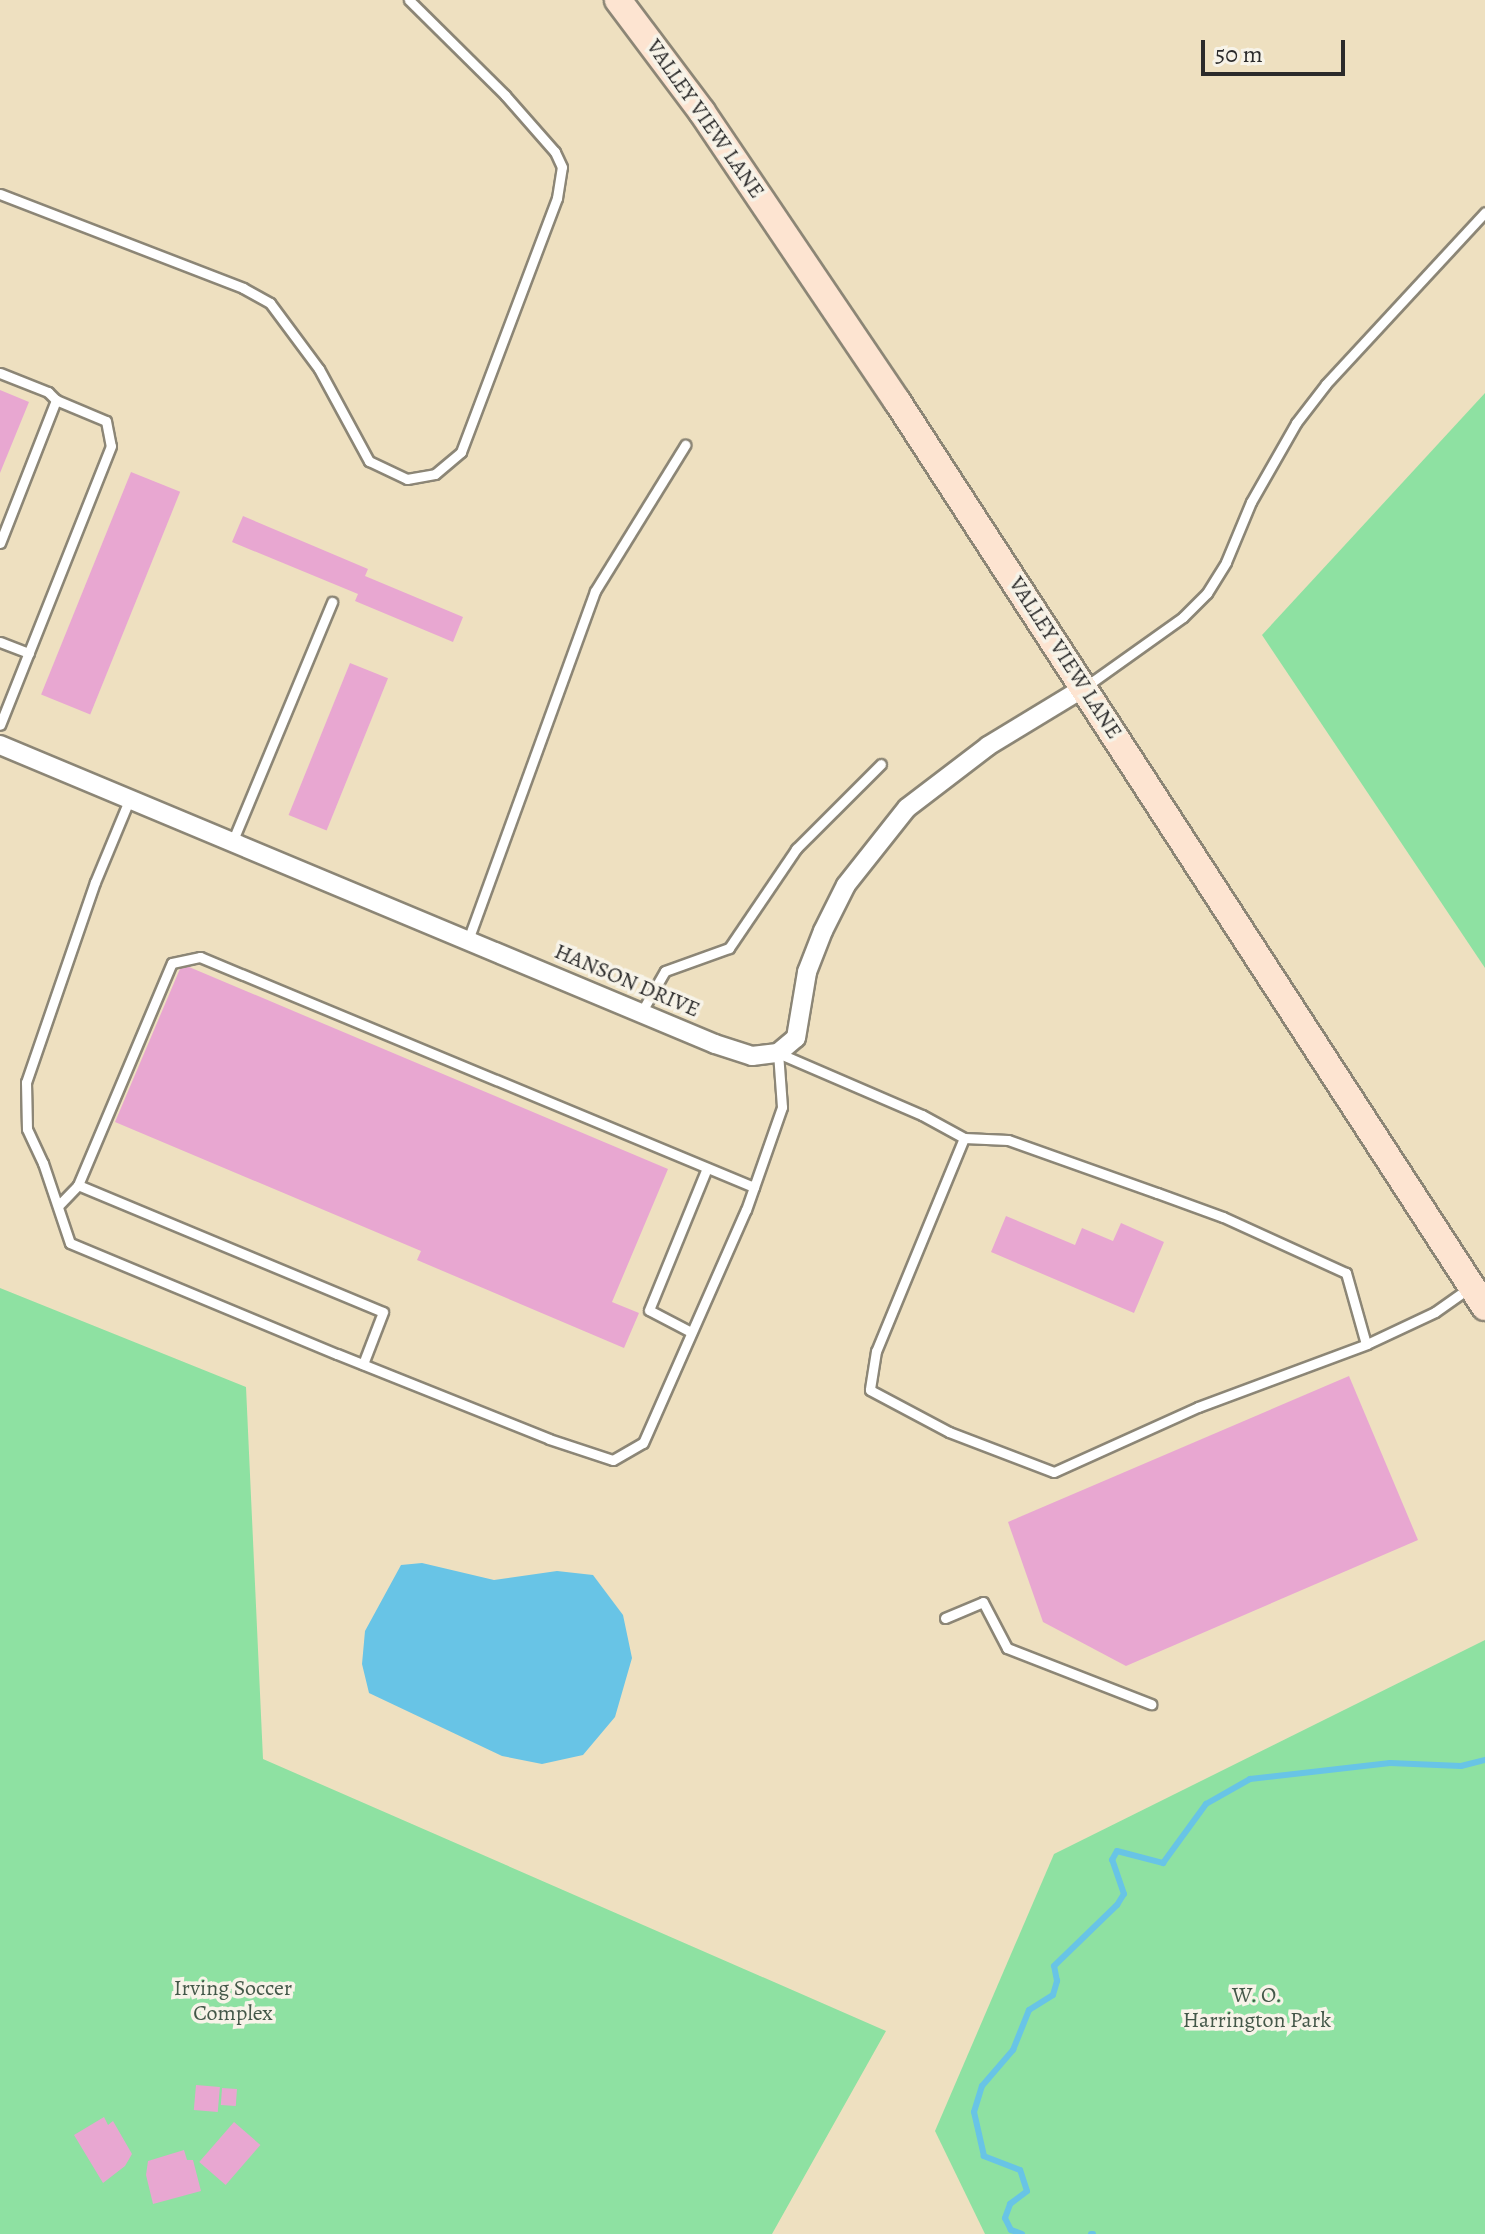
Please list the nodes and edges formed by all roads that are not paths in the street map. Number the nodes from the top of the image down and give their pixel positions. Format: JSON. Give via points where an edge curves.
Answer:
{"nodes":[{"id":1,"x":409,"y":0,"type":"edge"},
{"id":2,"x":609,"y":0,"type":"edge"},
{"id":3,"x":624,"y":9,"type":"edge"},
{"id":4,"x":0,"y":194,"type":"edge"},
{"id":5,"x":1485,"y":212,"type":"edge"},
{"id":6,"x":0,"y":373,"type":"edge"},
{"id":7,"x":56,"y":400,"type":"junction"},
{"id":8,"x":685,"y":445,"type":"dead end"},
{"id":9,"x":0,"y":543,"type":"edge"},
{"id":10,"x":332,"y":602,"type":"dead end"},
{"id":11,"x":0,"y":642,"type":"edge"},
{"id":12,"x":29,"y":653,"type":"junction"},
{"id":13,"x":1085,"y":687,"type":"junction"},
{"id":14,"x":3,"y":709,"type":"edge"},
{"id":15,"x":0,"y":725,"type":"edge"},
{"id":16,"x":0,"y":745,"type":"edge"},
{"id":17,"x":881,"y":764,"type":"dead end"},
{"id":18,"x":130,"y":798,"type":"junction"},
{"id":19,"x":233,"y":840,"type":"junction"},
{"id":20,"x":468,"y":940,"type":"junction"},
{"id":21,"x":641,"y":1013,"type":"junction"},
{"id":22,"x":778,"y":1053,"type":"junction"},
{"id":23,"x":964,"y":1138,"type":"junction"},
{"id":24,"x":707,"y":1168,"type":"junction"},
{"id":25,"x":78,"y":1185,"type":"junction"},
{"id":26,"x":754,"y":1187,"type":"junction"},
{"id":27,"x":58,"y":1206,"type":"junction"},
{"id":28,"x":1479,"y":1297,"type":"edge"},
{"id":29,"x":691,"y":1332,"type":"junction"},
{"id":30,"x":1366,"y":1344,"type":"junction"},
{"id":31,"x":363,"y":1364,"type":"junction"},
{"id":32,"x":945,"y":1618,"type":"dead end"},
{"id":33,"x":1151,"y":1704,"type":"dead end"}],
"edges":[{"from":1,"to":4,"type":"lane","via":[[505,95],[562,167],[557,198],[461,452],[435,474],[407,479],[369,461],[319,369],[270,303]]},
{"from":2,"to":3,"type":"main road","name":"VALLEY VIEW LANE"},
{"from":3,"to":13,"type":"main road","name":"VALLEY VIEW LANE","via":[[711,125]]},
{"from":5,"to":13,"type":"lane","via":[[1296,423],[1262,479],[1207,593],[1143,648]]},
{"from":6,"to":7,"type":"lane"},
{"from":7,"to":9,"type":"lane"},
{"from":7,"to":12,"type":"lane","via":[[106,421],[111,446]]},
{"from":8,"to":20,"type":"lane","via":[[595,591]]},
{"from":10,"to":19,"type":"lane"},
{"from":11,"to":12,"type":"lane"},
{"from":12,"to":14,"type":"lane"},
{"from":13,"to":22,"type":"street","via":[[977,754],[899,818],[846,885],[807,972],[796,1038]]},
{"from":13,"to":28,"type":"main road","name":"VALLEY VIEW LANE"},
{"from":14,"to":15,"type":"lane"},
{"from":16,"to":18,"type":"street","name":"HANSON DRIVE"},
{"from":17,"to":21,"type":"lane","via":[[796,849],[729,948],[665,971]]},
{"from":18,"to":19,"type":"street","name":"HANSON DRIVE"},
{"from":18,"to":27,"type":"lane","via":[[26,1082],[27,1129]]},
{"from":19,"to":20,"type":"street","name":"HANSON DRIVE"},
{"from":20,"to":21,"type":"street","name":"HANSON DRIVE"},
{"from":21,"to":22,"type":"street","name":"HANSON DRIVE","via":[[752,1056]]},
{"from":22,"to":23,"type":"lane"},
{"from":22,"to":26,"type":"lane","via":[[782,1107]]},
{"from":23,"to":30,"type":"lane","via":[[1008,1140],[1083,1166],[1223,1217],[1346,1273]]},
{"from":23,"to":30,"type":"lane","via":[[876,1351],[870,1390],[949,1432],[1054,1472],[1198,1407]]},
{"from":24,"to":25,"type":"lane","via":[[200,957],[172,963]]},
{"from":24,"to":26,"type":"lane"},
{"from":24,"to":29,"type":"lane","via":[[649,1310]]},
{"from":25,"to":27,"type":"lane"},
{"from":25,"to":31,"type":"lane","via":[[383,1312]]},
{"from":26,"to":29,"type":"lane"},
{"from":27,"to":31,"type":"lane","via":[[70,1243]]},
{"from":28,"to":30,"type":"lane"},
{"from":29,"to":31,"type":"lane","via":[[643,1443],[613,1460]]},
{"from":32,"to":33,"type":"lane","via":[[983,1602],[1007,1648]]}]}
